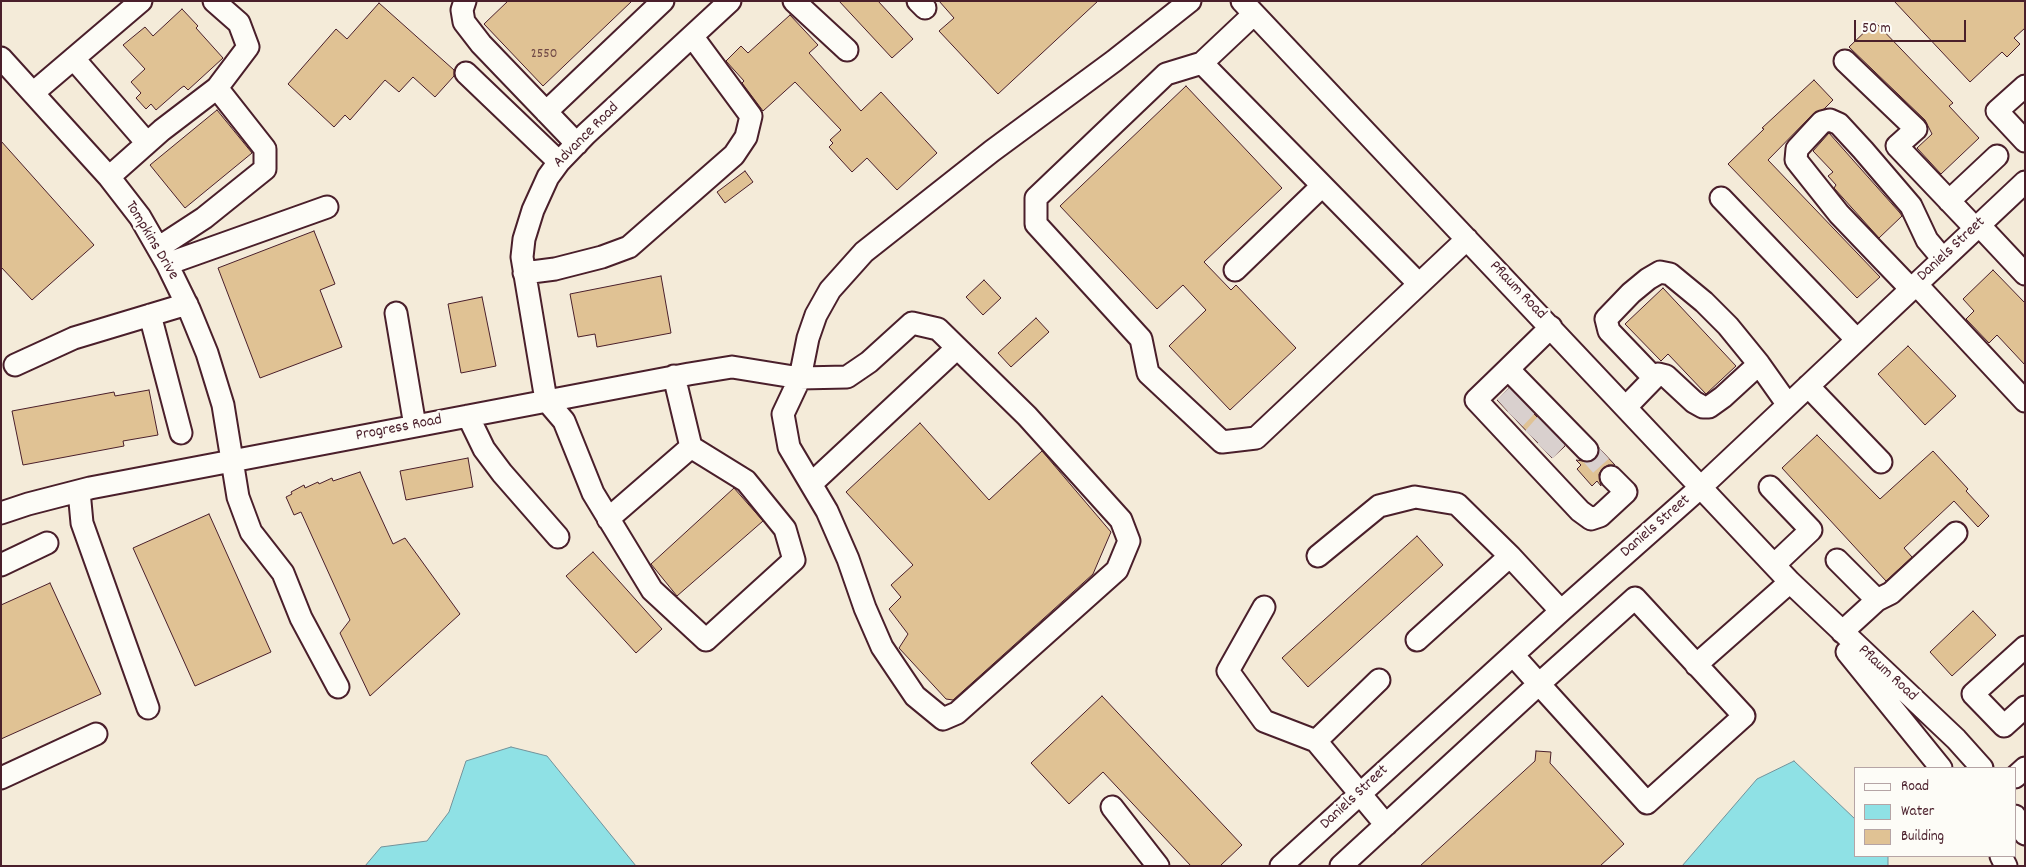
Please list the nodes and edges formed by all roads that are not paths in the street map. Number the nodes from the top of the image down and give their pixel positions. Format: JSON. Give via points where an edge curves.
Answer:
{"nodes":[{"id":1,"x":141,"y":1,"type":"edge"},
{"id":2,"x":214,"y":1,"type":"edge"},
{"id":3,"x":465,"y":1,"type":"edge"},
{"id":4,"x":663,"y":1,"type":"edge"},
{"id":5,"x":730,"y":1,"type":"edge"},
{"id":6,"x":794,"y":1,"type":"edge"},
{"id":7,"x":1190,"y":1,"type":"edge"},
{"id":8,"x":1248,"y":8,"type":"edge"},
{"id":9,"x":692,"y":36,"type":"junction"},
{"id":10,"x":847,"y":50,"type":"dead end"},
{"id":11,"x":1,"y":58,"type":"edge"},
{"id":12,"x":74,"y":60,"type":"junction"},
{"id":13,"x":1845,"y":61,"type":"dead end"},
{"id":14,"x":1202,"y":63,"type":"junction"},
{"id":15,"x":466,"y":73,"type":"dead end"},
{"id":16,"x":2025,"y":86,"type":"edge"},
{"id":17,"x":217,"y":88,"type":"junction"},
{"id":18,"x":33,"y":94,"type":"junction"},
{"id":19,"x":546,"y":112,"type":"junction"},
{"id":20,"x":2025,"y":141,"type":"edge"},
{"id":21,"x":147,"y":143,"type":"junction"},
{"id":22,"x":577,"y":144,"type":"junction"},
{"id":23,"x":1997,"y":156,"type":"dead end"},
{"id":24,"x":559,"y":162,"type":"junction"},
{"id":25,"x":109,"y":177,"type":"junction"},
{"id":26,"x":2025,"y":182,"type":"edge"},
{"id":27,"x":1322,"y":186,"type":"junction"},
{"id":28,"x":1721,"y":198,"type":"dead end"},
{"id":29,"x":1950,"y":201,"type":"junction"},
{"id":30,"x":327,"y":207,"type":"dead end"},
{"id":31,"x":1977,"y":226,"type":"junction"},
{"id":32,"x":1467,"y":239,"type":"junction"},
{"id":33,"x":163,"y":256,"type":"junction"},
{"id":34,"x":1943,"y":259,"type":"junction"},
{"id":35,"x":1235,"y":270,"type":"dead end"},
{"id":36,"x":524,"y":273,"type":"junction"},
{"id":37,"x":2025,"y":274,"type":"edge"},
{"id":38,"x":1419,"y":284,"type":"junction"},
{"id":39,"x":1914,"y":286,"type":"junction"},
{"id":40,"x":187,"y":304,"type":"junction"},
{"id":41,"x":396,"y":313,"type":"dead end"},
{"id":42,"x":150,"y":316,"type":"junction"},
{"id":43,"x":1551,"y":327,"type":"junction"},
{"id":44,"x":1857,"y":340,"type":"junction"},
{"id":45,"x":957,"y":348,"type":"junction"},
{"id":46,"x":1759,"y":364,"type":"junction"},
{"id":47,"x":15,"y":365,"type":"dead end"},
{"id":48,"x":1508,"y":369,"type":"junction"},
{"id":49,"x":674,"y":376,"type":"junction"},
{"id":50,"x":800,"y":378,"type":"junction"},
{"id":51,"x":1654,"y":378,"type":"junction"},
{"id":52,"x":1808,"y":386,"type":"junction"},
{"id":53,"x":546,"y":400,"type":"junction"},
{"id":54,"x":2025,"y":401,"type":"edge"},
{"id":55,"x":1788,"y":405,"type":"junction"},
{"id":56,"x":1515,"y":407,"type":"junction"},
{"id":57,"x":1626,"y":407,"type":"junction"},
{"id":58,"x":468,"y":416,"type":"junction"},
{"id":59,"x":415,"y":426,"type":"junction"},
{"id":60,"x":181,"y":433,"type":"dead end"},
{"id":61,"x":1545,"y":438,"type":"junction"},
{"id":62,"x":691,"y":447,"type":"junction"},
{"id":63,"x":1587,"y":450,"type":"tunnel mouth"},
{"id":64,"x":233,"y":462,"type":"junction"},
{"id":65,"x":1880,"y":462,"type":"dead end"},
{"id":66,"x":1611,"y":477,"type":"tunnel mouth"},
{"id":67,"x":811,"y":484,"type":"junction"},
{"id":68,"x":1701,"y":487,"type":"junction"},
{"id":69,"x":1770,"y":487,"type":"dead end"},
{"id":70,"x":79,"y":491,"type":"junction"},
{"id":71,"x":1,"y":513,"type":"edge"},
{"id":72,"x":608,"y":519,"type":"junction"},
{"id":73,"x":1956,"y":533,"type":"dead end"},
{"id":74,"x":558,"y":537,"type":"dead end"},
{"id":75,"x":47,"y":543,"type":"dead end"},
{"id":76,"x":1318,"y":556,"type":"dead end"},
{"id":77,"x":1510,"y":556,"type":"junction"},
{"id":78,"x":1837,"y":560,"type":"dead end"},
{"id":79,"x":1,"y":564,"type":"edge"},
{"id":80,"x":1774,"y":565,"type":"junction"},
{"id":81,"x":1790,"y":582,"type":"junction"},
{"id":82,"x":1877,"y":600,"type":"junction"},
{"id":83,"x":1264,"y":607,"type":"dead end"},
{"id":84,"x":1560,"y":611,"type":"junction"},
{"id":85,"x":1842,"y":632,"type":"junction"},
{"id":86,"x":1416,"y":640,"type":"dead end"},
{"id":87,"x":2025,"y":647,"type":"edge"},
{"id":88,"x":1513,"y":655,"type":"junction"},
{"id":89,"x":1696,"y":665,"type":"junction"},
{"id":90,"x":1379,"y":680,"type":"dead end"},
{"id":91,"x":1539,"y":684,"type":"junction"},
{"id":92,"x":338,"y":687,"type":"dead end"},
{"id":93,"x":2025,"y":707,"type":"edge"},
{"id":94,"x":148,"y":708,"type":"dead end"},
{"id":95,"x":96,"y":734,"type":"dead end"},
{"id":96,"x":1316,"y":741,"type":"junction"},
{"id":97,"x":1940,"y":767,"type":"edge"},
{"id":98,"x":1981,"y":767,"type":"edge"},
{"id":99,"x":1,"y":778,"type":"edge"},
{"id":100,"x":1361,"y":793,"type":"junction"},
{"id":101,"x":1112,"y":807,"type":"dead end"},
{"id":102,"x":2016,"y":818,"type":"edge"},
{"id":103,"x":1386,"y":825,"type":"junction"},
{"id":104,"x":2025,"y":834,"type":"edge"},
{"id":105,"x":1158,"y":866,"type":"edge"},
{"id":106,"x":1281,"y":866,"type":"edge"},
{"id":107,"x":1341,"y":866,"type":"edge"}],
"edges":[{"from":1,"to":12,"type":"street"},
{"from":2,"to":17,"type":"street","via":[[238,23],[248,47]]},
{"from":3,"to":19,"type":"street","via":[[462,10],[464,22]]},
{"from":4,"to":19,"type":"street"},
{"from":5,"to":9,"type":"street","name":"Advance Road"},
{"from":6,"to":10,"type":"street"},
{"from":7,"to":50,"type":"street","via":[[864,252],[830,290],[816,315]]},
{"from":8,"to":14,"type":"street"},
{"from":8,"to":32,"type":"street","name":"Pflaum Road"},
{"from":9,"to":22,"type":"street","name":"Advance Road"},
{"from":9,"to":36,"type":"street","via":[[751,116],[746,137],[734,155],[629,247],[602,258]]},
{"from":11,"to":18,"type":"street","name":"Tompkins Drive"},
{"from":12,"to":18,"type":"street"},
{"from":12,"to":21,"type":"street"},
{"from":13,"to":29,"type":"street","via":[[1916,129],[1898,146]]},
{"from":14,"to":27,"type":"street"},
{"from":14,"to":38,"type":"street","via":[[1166,74],[1036,198],[1036,224],[1141,339],[1148,373],[1222,442],[1256,438]]},
{"from":15,"to":24,"type":"street"},
{"from":16,"to":20,"type":"street","via":[[1997,111]]},
{"from":17,"to":21,"type":"street"},
{"from":17,"to":33,"type":"street","via":[[265,150],[265,169]]},
{"from":18,"to":25,"type":"street","name":"Tompkins Drive"},
{"from":19,"to":22,"type":"street"},
{"from":21,"to":25,"type":"street"},
{"from":22,"to":24,"type":"street","name":"Advance Road"},
{"from":23,"to":29,"type":"street"},
{"from":24,"to":36,"type":"street","name":"Advance Road","via":[[548,177],[533,210],[524,240]]},
{"from":25,"to":33,"type":"street","name":"Tompkins Drive","via":[[140,216]]},
{"from":26,"to":31,"type":"street","name":"Daniels Street"},
{"from":27,"to":35,"type":"street"},
{"from":27,"to":38,"type":"street"},
{"from":28,"to":44,"type":"street"},
{"from":29,"to":31,"type":"street"},
{"from":30,"to":33,"type":"street"},
{"from":31,"to":34,"type":"street","name":"Daniels Street"},
{"from":31,"to":37,"type":"street"},
{"from":32,"to":38,"type":"street"},
{"from":32,"to":43,"type":"street","name":"Pflaum Road"},
{"from":33,"to":40,"type":"street","name":"Tompkins Drive"},
{"from":34,"to":39,"type":"street","name":"Daniels Street"},
{"from":34,"to":39,"type":"street","via":[[1927,240],[1910,206],[1863,150],[1839,124],[1830,120],[1822,122],[1797,149],[1796,160],[1839,214]]},
{"from":36,"to":53,"type":"street","name":"Advance Road"},
{"from":39,"to":44,"type":"street","name":"Daniels Street"},
{"from":39,"to":54,"type":"street"},
{"from":40,"to":42,"type":"street"},
{"from":40,"to":64,"type":"street","name":"Tompkins Drive","via":[[223,405]]},
{"from":41,"to":59,"type":"street"},
{"from":42,"to":47,"type":"street","via":[[74,338]]},
{"from":42,"to":60,"type":"street"},
{"from":43,"to":48,"type":"street"},
{"from":43,"to":57,"type":"street","name":"Pflaum Road"},
{"from":44,"to":52,"type":"street","name":"Daniels Street"},
{"from":45,"to":50,"type":"street","name":"Progress Road","via":[[938,329],[912,323],[869,362],[847,377]]},
{"from":45,"to":67,"type":"street"},
{"from":45,"to":67,"type":"street","via":[[1026,416],[1121,520],[1129,541],[1117,570],[957,714],[942,719],[915,696],[882,647],[828,511]]},
{"from":46,"to":51,"type":"street","via":[[1709,407],[1694,402],[1666,376],[1658,374]]},
{"from":46,"to":51,"type":"street","via":[[1704,302],[1670,274],[1660,272],[1631,293],[1606,319],[1609,331]]},
{"from":46,"to":55,"type":"street"},
{"from":48,"to":56,"type":"street"},
{"from":48,"to":56,"type":"street","via":[[1476,400]]},
{"from":49,"to":50,"type":"street","name":"Progress Road","via":[[732,367]]},
{"from":49,"to":53,"type":"street","name":"Progress Road"},
{"from":49,"to":62,"type":"street"},
{"from":50,"to":67,"type":"street","via":[[783,414],[788,447]]},
{"from":51,"to":57,"type":"street"},
{"from":52,"to":55,"type":"street","name":"Daniels Street"},
{"from":52,"to":65,"type":"street"},
{"from":53,"to":58,"type":"street","name":"Progress Road"},
{"from":53,"to":72,"type":"street","via":[[564,421],[593,493]]},
{"from":55,"to":68,"type":"street","name":"Daniels Street"},
{"from":56,"to":61,"type":"street"},
{"from":56,"to":61,"type":"street"},
{"from":57,"to":68,"type":"street","name":"Pflaum Road"},
{"from":58,"to":59,"type":"street","name":"Progress Road"},
{"from":58,"to":74,"type":"street","via":[[484,449]]},
{"from":59,"to":64,"type":"street","name":"Progress Road"},
{"from":61,"to":63,"type":"street"},
{"from":61,"to":66,"type":"street","via":[[1580,510],[1591,519],[1600,516],[1626,492]]},
{"from":62,"to":72,"type":"street"},
{"from":62,"to":72,"type":"street","via":[[746,481],[785,529],[794,560],[706,640],[652,590]]},
{"from":64,"to":70,"type":"street","name":"Progress Road"},
{"from":64,"to":92,"type":"street","name":"Tompkins Drive","via":[[238,497],[251,532],[283,573],[301,618]]},
{"from":68,"to":80,"type":"street","name":"Pflaum Road"},
{"from":68,"to":84,"type":"street","name":"Daniels Street"},
{"from":69,"to":80,"type":"street","via":[[1811,530]]},
{"from":70,"to":71,"type":"street","name":"Progress Road"},
{"from":70,"to":94,"type":"street","via":[[82,523]]},
{"from":73,"to":82,"type":"street","via":[[1891,593]]},
{"from":75,"to":79,"type":"street"},
{"from":76,"to":77,"type":"street","via":[[1379,506],[1415,498],[1457,504]]},
{"from":77,"to":84,"type":"street"},
{"from":77,"to":86,"type":"street"},
{"from":78,"to":82,"type":"street"},
{"from":80,"to":81,"type":"street","name":"Pflaum Road"},
{"from":81,"to":85,"type":"street","name":"Pflaum Road"},
{"from":81,"to":89,"type":"street"},
{"from":81,"to":97,"type":"street","name":"Pflaum Road"},
{"from":82,"to":85,"type":"street"},
{"from":83,"to":96,"type":"street","via":[[1228,671],[1264,721]]},
{"from":84,"to":88,"type":"street","name":"Daniels Street"},
{"from":85,"to":98,"type":"street","name":"Pflaum Road","via":[[1956,739]]},
{"from":87,"to":93,"type":"street","via":[[1973,694],[2004,726]]},
{"from":88,"to":91,"type":"street"},
{"from":88,"to":100,"type":"street","name":"Daniels Street"},
{"from":89,"to":91,"type":"street","via":[[1634,598]]},
{"from":89,"to":91,"type":"street","via":[[1744,716],[1648,803]]},
{"from":90,"to":96,"type":"street"},
{"from":91,"to":103,"type":"street"},
{"from":95,"to":99,"type":"street"},
{"from":96,"to":100,"type":"street"},
{"from":100,"to":103,"type":"street"},
{"from":100,"to":106,"type":"street","name":"Daniels Street"},
{"from":101,"to":105,"type":"street"},
{"from":102,"to":104,"type":"street"},
{"from":103,"to":107,"type":"street"}]}
